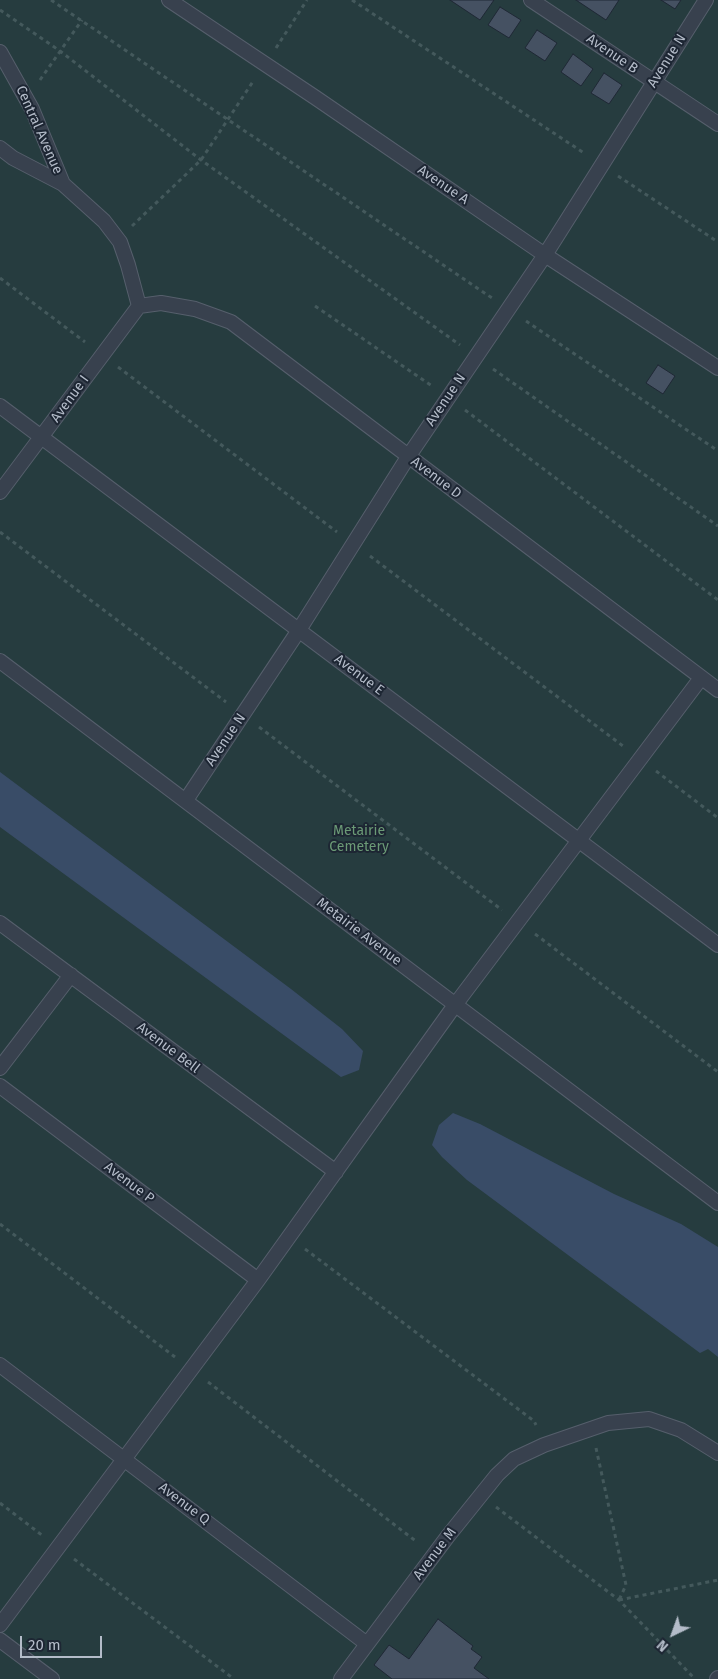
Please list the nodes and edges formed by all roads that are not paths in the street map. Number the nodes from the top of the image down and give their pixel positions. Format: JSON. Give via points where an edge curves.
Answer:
{"nodes":[{"id":1,"x":169,"y":0,"type":"edge"},
{"id":2,"x":531,"y":0,"type":"edge"},
{"id":3,"x":706,"y":0,"type":"edge"},
{"id":4,"x":0,"y":52,"type":"edge"},
{"id":5,"x":654,"y":82,"type":"junction"},
{"id":6,"x":718,"y":124,"type":"edge"},
{"id":7,"x":0,"y":148,"type":"edge"},
{"id":8,"x":63,"y":184,"type":"junction"},
{"id":9,"x":545,"y":254,"type":"junction"},
{"id":10,"x":139,"y":306,"type":"junction"},
{"id":11,"x":718,"y":368,"type":"edge"},
{"id":12,"x":0,"y":406,"type":"edge"},
{"id":13,"x":42,"y":437,"type":"junction"},
{"id":14,"x":408,"y":457,"type":"junction"},
{"id":15,"x":0,"y":492,"type":"edge"},
{"id":16,"x":299,"y":630,"type":"junction"},
{"id":17,"x":0,"y":661,"type":"edge"},
{"id":18,"x":701,"y":678,"type":"junction"},
{"id":19,"x":718,"y":690,"type":"edge"},
{"id":20,"x":186,"y":800,"type":"junction"},
{"id":21,"x":578,"y":839,"type":"junction"},
{"id":22,"x":0,"y":923,"type":"edge"},
{"id":23,"x":718,"y":944,"type":"edge"},
{"id":24,"x":70,"y":975,"type":"junction"},
{"id":25,"x":455,"y":1005,"type":"junction"},
{"id":26,"x":0,"y":1068,"type":"edge"},
{"id":27,"x":0,"y":1086,"type":"edge"},
{"id":28,"x":336,"y":1172,"type":"junction"},
{"id":29,"x":718,"y":1203,"type":"edge"},
{"id":30,"x":258,"y":1280,"type":"junction"},
{"id":31,"x":0,"y":1364,"type":"edge"},
{"id":32,"x":718,"y":1453,"type":"edge"},
{"id":33,"x":124,"y":1458,"type":"junction"},
{"id":34,"x":0,"y":1625,"type":"edge"},
{"id":35,"x":0,"y":1640,"type":"edge"},
{"id":36,"x":367,"y":1644,"type":"junction"},
{"id":37,"x":52,"y":1679,"type":"edge"},
{"id":38,"x":341,"y":1679,"type":"edge"}],
"edges":[{"from":1,"to":9,"type":"lane","name":"Avenue A"},
{"from":2,"to":5,"type":"lane","name":"Avenue B"},
{"from":3,"to":5,"type":"lane","name":"Avenue N"},
{"from":4,"to":8,"type":"lane","name":"Central Avenue","via":[[27,99]]},
{"from":5,"to":6,"type":"lane","name":"Avenue B"},
{"from":5,"to":9,"type":"lane","name":"Avenue N"},
{"from":7,"to":8,"type":"lane"},
{"from":8,"to":10,"type":"lane","name":"Central Avenue","via":[[104,221],[120,242]]},
{"from":9,"to":11,"type":"lane","name":"Avenue A"},
{"from":9,"to":14,"type":"lane","name":"Avenue N"},
{"from":10,"to":13,"type":"lane","name":"Avenue I"},
{"from":10,"to":14,"type":"lane","name":"Avenue D","via":[[161,304],[195,309],[231,322]]},
{"from":12,"to":13,"type":"lane","name":"Avenue E"},
{"from":13,"to":15,"type":"lane","name":"Avenue I"},
{"from":13,"to":16,"type":"lane","name":"Avenue E"},
{"from":14,"to":16,"type":"lane","name":"Avenue N"},
{"from":14,"to":18,"type":"lane","name":"Avenue D"},
{"from":16,"to":20,"type":"lane","name":"Avenue N"},
{"from":16,"to":21,"type":"lane","name":"Avenue E"},
{"from":17,"to":20,"type":"lane","name":"Metairie Avenue"},
{"from":18,"to":19,"type":"lane","name":"Avenue D"},
{"from":18,"to":21,"type":"lane"},
{"from":20,"to":25,"type":"lane","name":"Metairie Avenue"},
{"from":21,"to":23,"type":"lane","name":"Avenue E"},
{"from":21,"to":25,"type":"lane"},
{"from":22,"to":24,"type":"lane","name":"Avenue Bell"},
{"from":24,"to":26,"type":"lane"},
{"from":24,"to":28,"type":"lane","name":"Avenue Bell"},
{"from":25,"to":28,"type":"lane"},
{"from":25,"to":29,"type":"lane","name":"Metairie Avenue"},
{"from":27,"to":30,"type":"lane","name":"Avenue P"},
{"from":28,"to":30,"type":"lane"},
{"from":30,"to":33,"type":"lane"},
{"from":31,"to":33,"type":"lane","name":"Avenue Q"},
{"from":32,"to":36,"type":"lane","name":"Avenue M","via":[[681,1430],[649,1418],[608,1424],[544,1445],[514,1459],[480,1496]]},
{"from":33,"to":34,"type":"lane"},
{"from":33,"to":36,"type":"lane","name":"Avenue Q"},
{"from":35,"to":37,"type":"lane"},
{"from":36,"to":38,"type":"lane","name":"Avenue M"}]}
